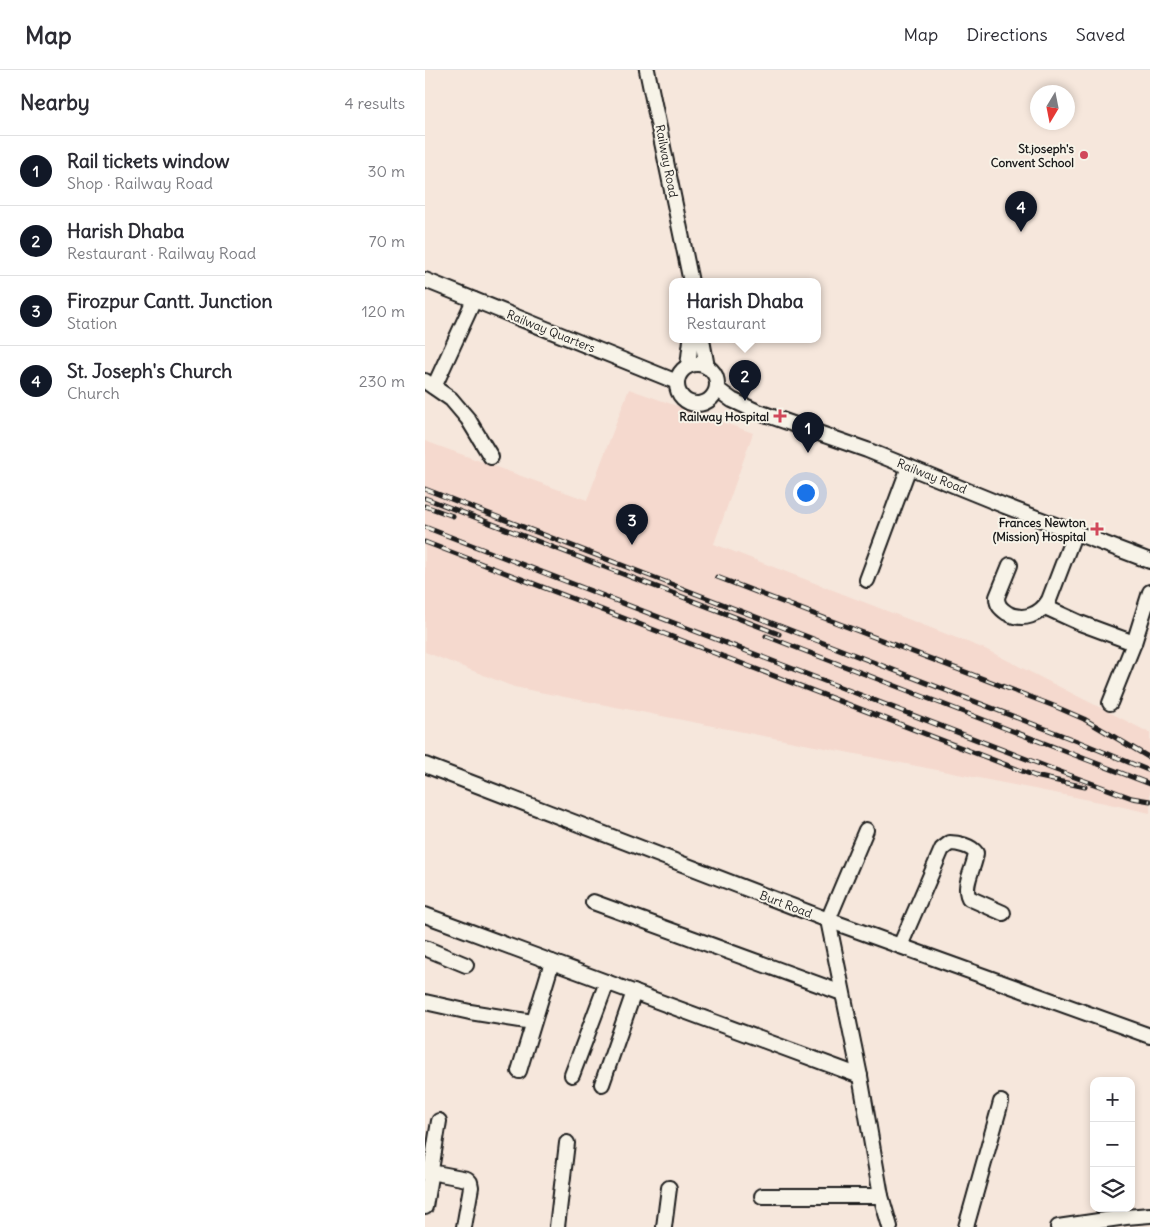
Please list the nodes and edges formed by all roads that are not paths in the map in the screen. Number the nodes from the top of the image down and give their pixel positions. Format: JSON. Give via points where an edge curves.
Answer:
{"nodes":[{"id":1,"x":647,"y":70,"type":"edge"},
{"id":2,"x":690,"y":278,"type":"edge"},
{"id":3,"x":425,"y":280,"type":"edge"},
{"id":4,"x":474,"y":300,"type":"junction"},
{"id":5,"x":691,"y":343,"type":"edge"},
{"id":6,"x":703,"y":343,"type":"edge"},
{"id":7,"x":688,"y":366,"type":"junction"},
{"id":8,"x":707,"y":367,"type":"junction"},
{"id":9,"x":677,"y":382,"type":"junction"},
{"id":10,"x":429,"y":384,"type":"edge"},
{"id":11,"x":717,"y":389,"type":"junction"},
{"id":12,"x":491,"y":457,"type":"dead end"},
{"id":13,"x":909,"y":467,"type":"junction"},
{"id":14,"x":1075,"y":532,"type":"junction"},
{"id":15,"x":1150,"y":561,"type":"edge"},
{"id":16,"x":1011,"y":565,"type":"dead end"},
{"id":17,"x":867,"y":580,"type":"dead end"},
{"id":18,"x":1150,"y":592,"type":"edge"},
{"id":19,"x":1045,"y":607,"type":"junction"},
{"id":20,"x":1134,"y":644,"type":"junction"},
{"id":21,"x":1110,"y":703,"type":"dead end"},
{"id":22,"x":425,"y":765,"type":"edge"},
{"id":23,"x":866,"y":830,"type":"dead end"},
{"id":24,"x":593,"y":902,"type":"dead end"},
{"id":25,"x":1003,"y":913,"type":"dead end"},
{"id":26,"x":425,"y":915,"type":"edge"},
{"id":27,"x":828,"y":920,"type":"junction"},
{"id":28,"x":900,"y":946,"type":"junction"},
{"id":29,"x":425,"y":948,"type":"edge"},
{"id":30,"x":552,"y":962,"type":"junction"},
{"id":31,"x":466,"y":965,"type":"dead end"},
{"id":32,"x":607,"y":982,"type":"junction"},
{"id":33,"x":634,"y":992,"type":"junction"},
{"id":34,"x":842,"y":993,"type":"junction"},
{"id":35,"x":425,"y":1002,"type":"edge"},
{"id":36,"x":533,"y":1022,"type":"junction"},
{"id":37,"x":1150,"y":1036,"type":"edge"},
{"id":38,"x":519,"y":1071,"type":"dead end"},
{"id":39,"x":572,"y":1075,"type":"dead end"},
{"id":40,"x":860,"y":1076,"type":"junction"},
{"id":41,"x":602,"y":1084,"type":"dead end"},
{"id":42,"x":1001,"y":1102,"type":"dead end"},
{"id":43,"x":439,"y":1121,"type":"dead end"},
{"id":44,"x":567,"y":1143,"type":"dead end"},
{"id":45,"x":428,"y":1172,"type":"edge"},
{"id":46,"x":669,"y":1188,"type":"dead end"},
{"id":47,"x":762,"y":1196,"type":"dead end"},
{"id":48,"x":881,"y":1196,"type":"junction"},
{"id":49,"x":425,"y":1208,"type":"edge"},
{"id":50,"x":1150,"y":1215,"type":"edge"},
{"id":51,"x":463,"y":1227,"type":"edge"},
{"id":52,"x":557,"y":1227,"type":"edge"},
{"id":53,"x":664,"y":1227,"type":"edge"},
{"id":54,"x":890,"y":1227,"type":"edge"},
{"id":55,"x":967,"y":1227,"type":"edge"},
{"id":56,"x":1057,"y":1227,"type":"edge"}],
"edges":[{"from":1,"to":2,"type":"street","name":"Railway Road"},
{"from":3,"to":4,"type":"street","name":"Railway Quarters"},
{"from":4,"to":9,"type":"street","name":"Railway Quarters"},
{"from":4,"to":10,"type":"street"},
{"from":5,"to":7,"type":"street"},
{"from":6,"to":8,"type":"street"},
{"from":7,"to":8,"type":"street"},
{"from":7,"to":9,"type":"street","via":[[680,373]]},
{"from":8,"to":11,"type":"street","via":[[715,376]]},
{"from":9,"to":11,"type":"street","via":[[678,392],[684,400],[695,404],[712,398]]},
{"from":10,"to":12,"type":"street","via":[[451,398]]},
{"from":11,"to":13,"type":"street","name":"Railway Road","via":[[731,400],[756,411]]},
{"from":13,"to":14,"type":"street","name":"Railway Road"},
{"from":13,"to":17,"type":"street"},
{"from":14,"to":15,"type":"street","name":"Railway Road"},
{"from":14,"to":19,"type":"street"},
{"from":16,"to":19,"type":"street","via":[[997,597],[999,608],[1020,618]]},
{"from":18,"to":20,"type":"street"},
{"from":19,"to":20,"type":"street"},
{"from":20,"to":21,"type":"street"},
{"from":22,"to":27,"type":"street","name":"Burt Road"},
{"from":23,"to":27,"type":"street"},
{"from":24,"to":34,"type":"street"},
{"from":25,"to":28,"type":"street","via":[[969,898],[967,888],[976,853],[973,849],[950,843],[942,849]]},
{"from":26,"to":30,"type":"street"},
{"from":27,"to":28,"type":"street","name":"Burt Road"},
{"from":27,"to":34,"type":"street"},
{"from":28,"to":37,"type":"street","name":"Burt Road"},
{"from":29,"to":31,"type":"street"},
{"from":30,"to":32,"type":"street"},
{"from":30,"to":36,"type":"street"},
{"from":32,"to":33,"type":"street"},
{"from":32,"to":39,"type":"street"},
{"from":33,"to":40,"type":"street"},
{"from":33,"to":41,"type":"street"},
{"from":34,"to":40,"type":"street"},
{"from":35,"to":36,"type":"street"},
{"from":36,"to":38,"type":"street"},
{"from":40,"to":48,"type":"street"},
{"from":42,"to":55,"type":"street"},
{"from":43,"to":45,"type":"street"},
{"from":44,"to":52,"type":"street"},
{"from":45,"to":49,"type":"street"},
{"from":45,"to":51,"type":"street","via":[[470,1182]]},
{"from":46,"to":53,"type":"street"},
{"from":47,"to":48,"type":"street"},
{"from":48,"to":54,"type":"street"},
{"from":50,"to":56,"type":"street"}]}
